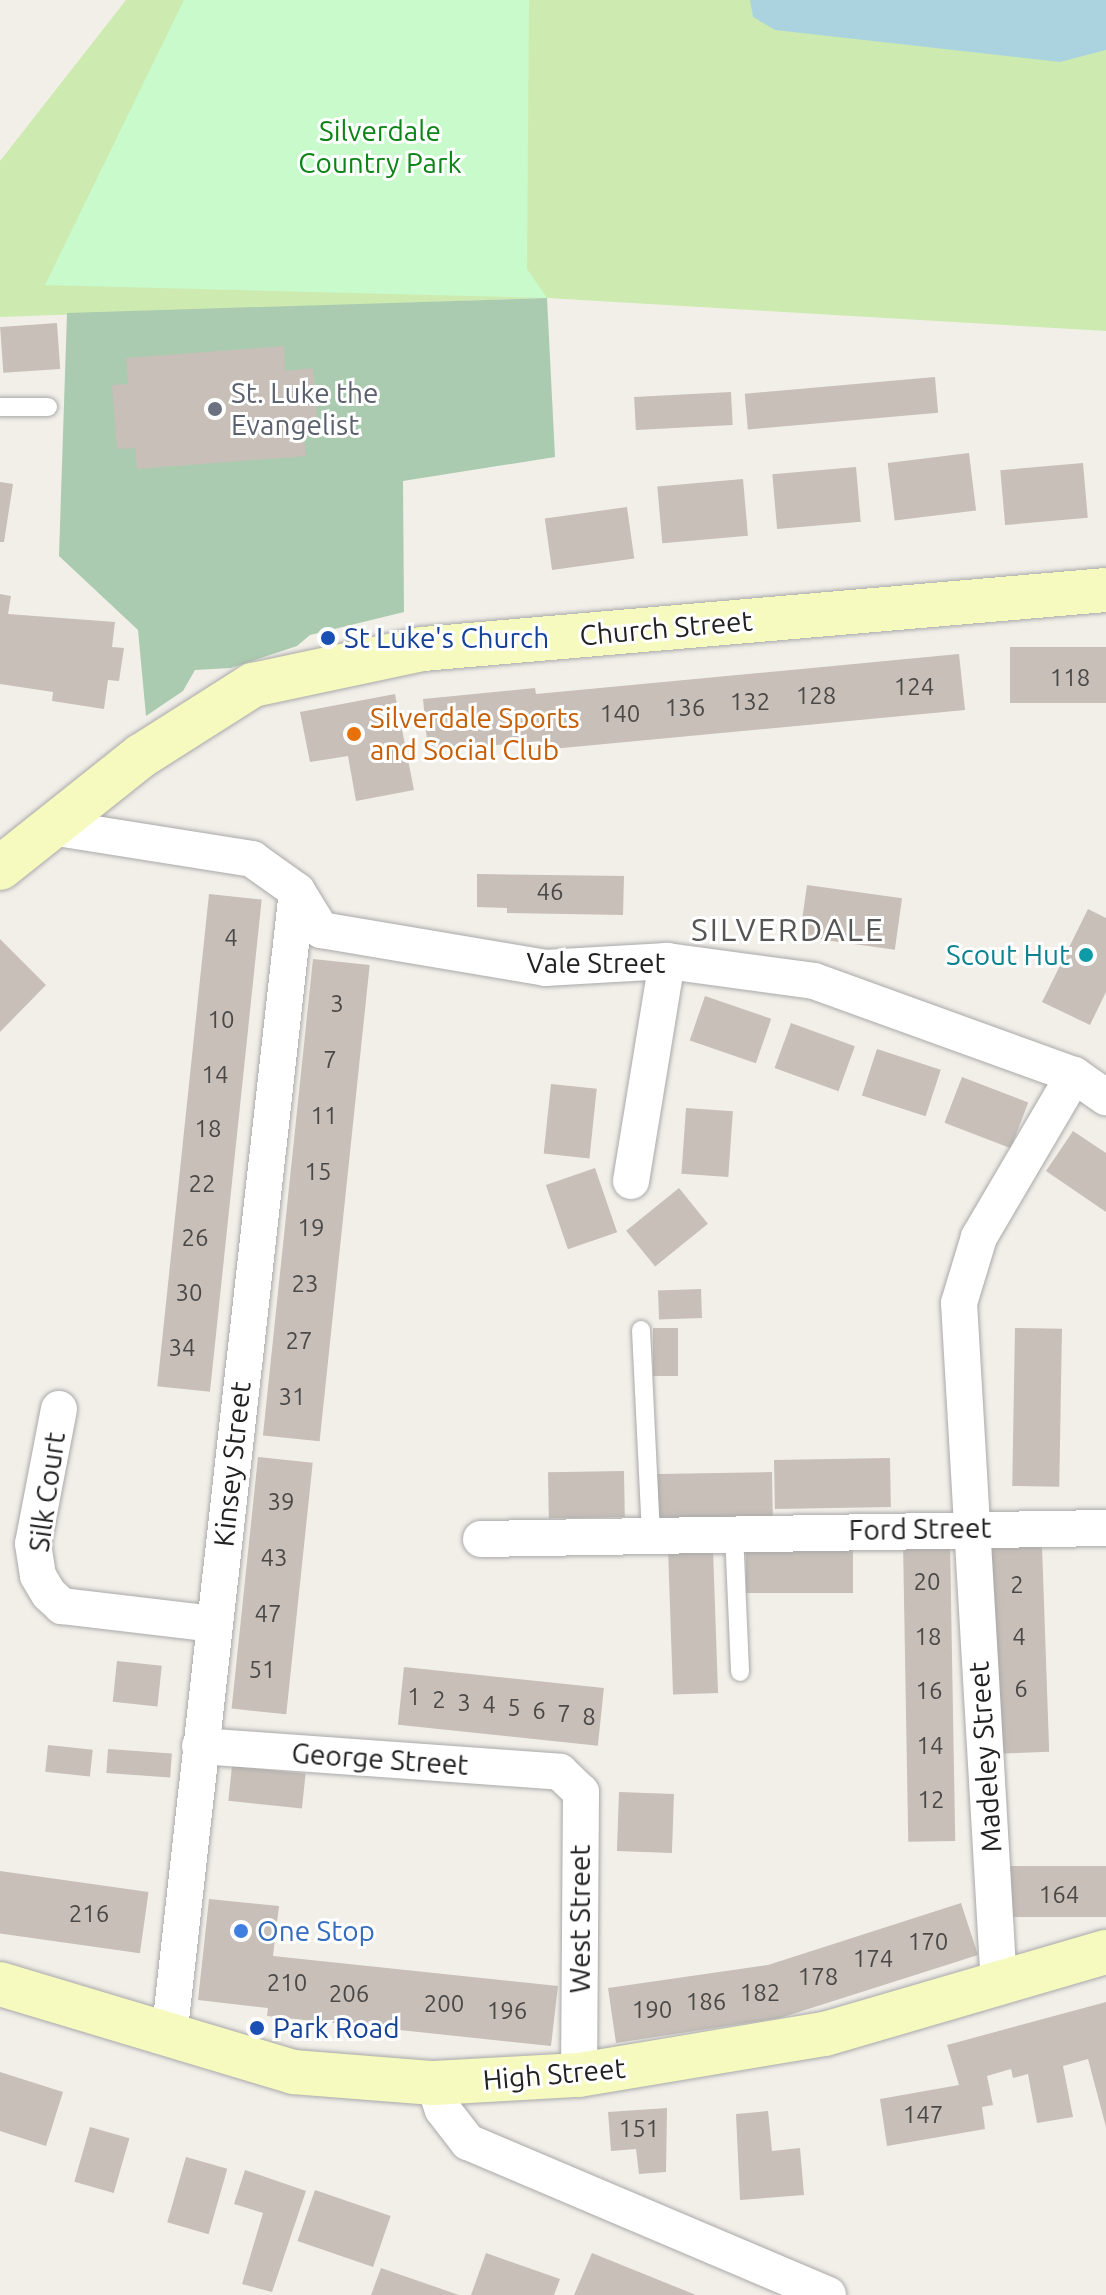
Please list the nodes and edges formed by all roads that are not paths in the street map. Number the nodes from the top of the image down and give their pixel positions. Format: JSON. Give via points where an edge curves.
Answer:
{"nodes":[{"id":1,"x":0,"y":407,"type":"edge"},
{"id":2,"x":48,"y":407,"type":"dead end"},
{"id":3,"x":1106,"y":590,"type":"edge"},
{"id":4,"x":51,"y":827,"type":"junction"},
{"id":5,"x":0,"y":868,"type":"edge"},
{"id":6,"x":297,"y":891,"type":"junction"},
{"id":7,"x":667,"y":961,"type":"junction"},
{"id":8,"x":1074,"y":1075,"type":"junction"},
{"id":9,"x":1106,"y":1097,"type":"edge"},
{"id":10,"x":631,"y":1181,"type":"dead end"},
{"id":11,"x":641,"y":1330,"type":"dead end"},
{"id":12,"x":59,"y":1409,"type":"dead end"},
{"id":13,"x":970,"y":1528,"type":"junction"},
{"id":14,"x":1106,"y":1528,"type":"edge"},
{"id":15,"x":734,"y":1533,"type":"junction"},
{"id":16,"x":651,"y":1535,"type":"junction"},
{"id":17,"x":481,"y":1539,"type":"dead end"},
{"id":18,"x":214,"y":1624,"type":"junction"},
{"id":19,"x":740,"y":1672,"type":"dead end"},
{"id":20,"x":200,"y":1746,"type":"junction"},
{"id":21,"x":560,"y":1772,"type":"joint"},
{"id":22,"x":1106,"y":1952,"type":"edge"},
{"id":23,"x":0,"y":1984,"type":"edge"},
{"id":24,"x":999,"y":1986,"type":"junction"},
{"id":25,"x":169,"y":2037,"type":"junction"},
{"id":26,"x":579,"y":2075,"type":"junction"},
{"id":27,"x":434,"y":2083,"type":"junction"},
{"id":28,"x":828,"y":2295,"type":"edge"}],
"edges":[{"from":1,"to":2,"type":"lane"},
{"from":3,"to":4,"type":"main road","name":"Church Street","via":[[423,649],[253,685],[141,756]]},
{"from":4,"to":5,"type":"main road","name":"Church Street"},
{"from":4,"to":6,"type":"street","name":"Vale Street","via":[[252,859]]},
{"from":6,"to":7,"type":"street","name":"Vale Street","via":[[321,930],[545,968]]},
{"from":6,"to":18,"type":"street","name":"Kinsey Street"},
{"from":7,"to":8,"type":"street","name":"Vale Street","via":[[814,981]]},
{"from":7,"to":10,"type":"street"},
{"from":8,"to":9,"type":"street","name":"Vale Street"},
{"from":8,"to":13,"type":"street","name":"Madeley Street","via":[[979,1237],[959,1303]]},
{"from":11,"to":16,"type":"lane"},
{"from":12,"to":18,"type":"street","name":"Silk Court","via":[[33,1544],[38,1576],[49,1594],[62,1606]]},
{"from":13,"to":14,"type":"street","name":"Ford Street"},
{"from":13,"to":15,"type":"street","name":"Ford Street"},
{"from":13,"to":24,"type":"street","name":"Madeley Street"},
{"from":15,"to":16,"type":"street","name":"Ford Street"},
{"from":15,"to":19,"type":"lane"},
{"from":16,"to":17,"type":"street","name":"Ford Street"},
{"from":18,"to":20,"type":"street","name":"Kinsey Street"},
{"from":20,"to":21,"type":"street","name":"George Street"},
{"from":20,"to":25,"type":"street","name":"Kinsey Street"},
{"from":21,"to":26,"type":"street","name":"West Street","via":[[581,1792]]},
{"from":22,"to":24,"type":"main road","name":"High Street"},
{"from":23,"to":25,"type":"main road","name":"High Street"},
{"from":24,"to":26,"type":"main road","name":"High Street","via":[[825,2034]]},
{"from":25,"to":27,"type":"main road","name":"High Street","via":[[293,2072]]},
{"from":26,"to":27,"type":"main road","name":"High Street"},
{"from":27,"to":28,"type":"street","via":[[443,2110],[468,2142]]}]}
